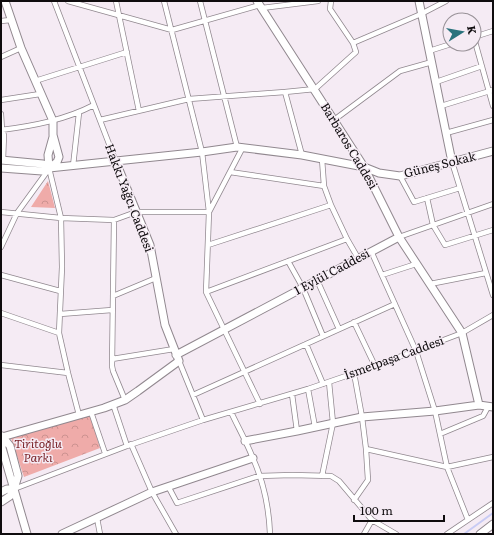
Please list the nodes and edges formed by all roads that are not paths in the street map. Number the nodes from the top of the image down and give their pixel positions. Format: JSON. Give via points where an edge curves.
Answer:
{"nodes":[{"id":1,"x":5,"y":1,"type":"edge"},
{"id":2,"x":54,"y":1,"type":"edge"},
{"id":3,"x":68,"y":1,"type":"edge"},
{"id":4,"x":116,"y":1,"type":"edge"},
{"id":5,"x":164,"y":1,"type":"edge"},
{"id":6,"x":200,"y":1,"type":"edge"},
{"id":7,"x":318,"y":1,"type":"edge"},
{"id":8,"x":331,"y":1,"type":"edge"},
{"id":9,"x":419,"y":1,"type":"edge"},
{"id":10,"x":446,"y":1,"type":"edge"},
{"id":11,"x":83,"y":3,"type":"edge"},
{"id":12,"x":260,"y":5,"type":"edge"},
{"id":13,"x":421,"y":14,"type":"junction"},
{"id":14,"x":119,"y":15,"type":"junction"},
{"id":15,"x":11,"y":20,"type":"junction"},
{"id":16,"x":1,"y":21,"type":"edge"},
{"id":17,"x":205,"y":21,"type":"junction"},
{"id":18,"x":172,"y":30,"type":"junction"},
{"id":19,"x":493,"y":31,"type":"edge"},
{"id":20,"x":482,"y":35,"type":"edge"},
{"id":21,"x":353,"y":43,"type":"junction"},
{"id":22,"x":442,"y":47,"type":"edge"},
{"id":23,"x":21,"y":48,"type":"junction"},
{"id":24,"x":429,"y":51,"type":"junction"},
{"id":25,"x":127,"y":52,"type":"junction"},
{"id":26,"x":478,"y":52,"type":"edge"},
{"id":27,"x":1,"y":56,"type":"edge"},
{"id":28,"x":432,"y":62,"type":"junction"},
{"id":29,"x":482,"y":66,"type":"junction"},
{"id":30,"x":79,"y":67,"type":"junction"},
{"id":31,"x":35,"y":81,"type":"junction"},
{"id":32,"x":436,"y":82,"type":"junction"},
{"id":33,"x":314,"y":89,"type":"junction"},
{"id":34,"x":491,"y":91,"type":"edge"},
{"id":35,"x":286,"y":92,"type":"junction"},
{"id":36,"x":40,"y":94,"type":"junction"},
{"id":37,"x":224,"y":97,"type":"junction"},
{"id":38,"x":189,"y":99,"type":"junction"},
{"id":39,"x":1,"y":100,"type":"edge"},
{"id":40,"x":94,"y":105,"type":"junction"},
{"id":41,"x":441,"y":106,"type":"junction"},
{"id":42,"x":493,"y":106,"type":"edge"},
{"id":43,"x":139,"y":111,"type":"junction"},
{"id":44,"x":79,"y":113,"type":"junction"},
{"id":45,"x":1,"y":114,"type":"edge"},
{"id":46,"x":100,"y":120,"type":"junction"},
{"id":47,"x":334,"y":120,"type":"junction"},
{"id":48,"x":493,"y":120,"type":"edge"},
{"id":49,"x":53,"y":121,"type":"junction"},
{"id":50,"x":2,"y":130,"type":"edge"},
{"id":51,"x":446,"y":133,"type":"junction"},
{"id":52,"x":240,"y":147,"type":"junction"},
{"id":53,"x":493,"y":151,"type":"edge"},
{"id":54,"x":202,"y":152,"type":"junction"},
{"id":55,"x":302,"y":156,"type":"junction"},
{"id":56,"x":322,"y":159,"type":"junction"},
{"id":57,"x":2,"y":160,"type":"edge"},
{"id":58,"x":116,"y":162,"type":"junction"},
{"id":59,"x":452,"y":162,"type":"junction"},
{"id":60,"x":73,"y":166,"type":"junction"},
{"id":61,"x":364,"y":167,"type":"junction"},
{"id":62,"x":1,"y":168,"type":"edge"},
{"id":63,"x":49,"y":168,"type":"junction"},
{"id":64,"x":230,"y":172,"type":"junction"},
{"id":65,"x":400,"y":176,"type":"junction"},
{"id":66,"x":324,"y":186,"type":"junction"},
{"id":67,"x":460,"y":188,"type":"junction"},
{"id":68,"x":427,"y":198,"type":"junction"},
{"id":69,"x":493,"y":204,"type":"edge"},
{"id":70,"x":331,"y":205,"type":"junction"},
{"id":71,"x":1,"y":212,"type":"edge"},
{"id":72,"x":136,"y":212,"type":"junction"},
{"id":73,"x":209,"y":212,"type":"junction"},
{"id":74,"x":468,"y":212,"type":"junction"},
{"id":75,"x":17,"y":213,"type":"junction"},
{"id":76,"x":61,"y":218,"type":"junction"},
{"id":77,"x":114,"y":220,"type":"junction"},
{"id":78,"x":433,"y":225,"type":"junction"},
{"id":79,"x":493,"y":230,"type":"edge"},
{"id":80,"x":475,"y":236,"type":"junction"},
{"id":81,"x":399,"y":237,"type":"junction"},
{"id":82,"x":347,"y":239,"type":"junction"},
{"id":83,"x":208,"y":245,"type":"junction"},
{"id":84,"x":1,"y":247,"type":"edge"},
{"id":85,"x":371,"y":251,"type":"junction"},
{"id":86,"x":358,"y":258,"type":"junction"},
{"id":87,"x":288,"y":261,"type":"junction"},
{"id":88,"x":416,"y":264,"type":"junction"},
{"id":89,"x":486,"y":273,"type":"junction"},
{"id":90,"x":382,"y":274,"type":"junction"},
{"id":91,"x":1,"y":275,"type":"edge"},
{"id":92,"x":156,"y":278,"type":"junction"},
{"id":93,"x":317,"y":280,"type":"junction"},
{"id":94,"x":430,"y":284,"type":"junction"},
{"id":95,"x":303,"y":288,"type":"junction"},
{"id":96,"x":60,"y":291,"type":"junction"},
{"id":97,"x":206,"y":292,"type":"junction"},
{"id":98,"x":493,"y":295,"type":"edge"},
{"id":99,"x":113,"y":296,"type":"junction"},
{"id":100,"x":395,"y":304,"type":"junction"},
{"id":101,"x":112,"y":310,"type":"junction"},
{"id":102,"x":1,"y":313,"type":"edge"},
{"id":103,"x":60,"y":314,"type":"junction"},
{"id":104,"x":493,"y":315,"type":"edge"},
{"id":105,"x":354,"y":322,"type":"junction"},
{"id":106,"x":338,"y":329,"type":"junction"},
{"id":107,"x":224,"y":330,"type":"junction"},
{"id":108,"x":60,"y":334,"type":"junction"},
{"id":109,"x":462,"y":334,"type":"junction"},
{"id":110,"x":323,"y":336,"type":"junction"},
{"id":111,"x":306,"y":344,"type":"junction"},
{"id":112,"x":416,"y":350,"type":"junction"},
{"id":113,"x":177,"y":355,"type":"junction"},
{"id":114,"x":112,"y":359,"type":"junction"},
{"id":115,"x":1,"y":366,"type":"edge"},
{"id":116,"x":376,"y":366,"type":"junction"},
{"id":117,"x":244,"y":372,"type":"junction"},
{"id":118,"x":68,"y":373,"type":"junction"},
{"id":119,"x":354,"y":373,"type":"junction"},
{"id":120,"x":330,"y":382,"type":"junction"},
{"id":121,"x":323,"y":384,"type":"junction"},
{"id":122,"x":308,"y":389,"type":"junction"},
{"id":123,"x":292,"y":394,"type":"junction"},
{"id":124,"x":193,"y":395,"type":"junction"},
{"id":125,"x":125,"y":400,"type":"junction"},
{"id":126,"x":113,"y":404,"type":"junction"},
{"id":127,"x":260,"y":404,"type":"junction"},
{"id":128,"x":479,"y":404,"type":"junction"},
{"id":129,"x":491,"y":406,"type":"edge"},
{"id":130,"x":435,"y":411,"type":"junction"},
{"id":131,"x":91,"y":412,"type":"junction"},
{"id":132,"x":231,"y":412,"type":"junction"},
{"id":133,"x":79,"y":415,"type":"junction"},
{"id":134,"x":362,"y":417,"type":"junction"},
{"id":135,"x":203,"y":420,"type":"junction"},
{"id":136,"x":333,"y":423,"type":"junction"},
{"id":137,"x":315,"y":427,"type":"junction"},
{"id":138,"x":297,"y":431,"type":"junction"},
{"id":139,"x":440,"y":434,"type":"junction"},
{"id":140,"x":2,"y":436,"type":"edge"},
{"id":141,"x":245,"y":441,"type":"junction"},
{"id":142,"x":129,"y":445,"type":"junction"},
{"id":143,"x":366,"y":449,"type":"junction"},
{"id":144,"x":105,"y":454,"type":"junction"},
{"id":145,"x":493,"y":457,"type":"edge"},
{"id":146,"x":253,"y":458,"type":"junction"},
{"id":147,"x":447,"y":467,"type":"junction"},
{"id":148,"x":259,"y":476,"type":"junction"},
{"id":149,"x":322,"y":476,"type":"junction"},
{"id":150,"x":168,"y":486,"type":"junction"},
{"id":151,"x":14,"y":490,"type":"junction"},
{"id":152,"x":1,"y":492,"type":"edge"},
{"id":153,"x":152,"y":492,"type":"junction"},
{"id":154,"x":354,"y":500,"type":"junction"},
{"id":155,"x":1,"y":502,"type":"edge"},
{"id":156,"x":493,"y":503,"type":"edge"},
{"id":157,"x":97,"y":518,"type":"junction"},
{"id":158,"x":372,"y":520,"type":"junction"},
{"id":159,"x":468,"y":520,"type":"junction"},
{"id":160,"x":493,"y":524,"type":"edge"},
{"id":161,"x":27,"y":534,"type":"edge"},
{"id":162,"x":62,"y":534,"type":"edge"},
{"id":163,"x":100,"y":534,"type":"edge"},
{"id":164,"x":176,"y":534,"type":"edge"},
{"id":165,"x":270,"y":534,"type":"edge"},
{"id":166,"x":364,"y":534,"type":"edge"},
{"id":167,"x":396,"y":534,"type":"edge"},
{"id":168,"x":447,"y":534,"type":"edge"},
{"id":169,"x":482,"y":534,"type":"edge"}],
"edges":[{"from":1,"to":15,"type":"main road"},
{"from":2,"to":30,"type":"street","name":"Hakkı Yağcı Caddesi"},
{"from":3,"to":11,"type":"street"},
{"from":4,"to":14,"type":"street"},
{"from":5,"to":18,"type":"street"},
{"from":6,"to":17,"type":"street"},
{"from":7,"to":12,"type":"street"},
{"from":8,"to":21,"type":"street","via":[[330,9]]},
{"from":9,"to":13,"type":"main road"},
{"from":10,"to":13,"type":"street"},
{"from":11,"to":14,"type":"street"},
{"from":12,"to":17,"type":"street"},
{"from":12,"to":33,"type":"main road","name":"Barbaros Caddesi"},
{"from":13,"to":21,"type":"street"},
{"from":13,"to":24,"type":"main road"},
{"from":14,"to":18,"type":"street"},
{"from":14,"to":25,"type":"street"},
{"from":15,"to":16,"type":"street"},
{"from":15,"to":23,"type":"main road"},
{"from":17,"to":18,"type":"street"},
{"from":17,"to":37,"type":"street"},
{"from":18,"to":38,"type":"street"},
{"from":19,"to":20,"type":"street"},
{"from":21,"to":33,"type":"street","via":[[356,52]]},
{"from":22,"to":24,"type":"street"},
{"from":23,"to":27,"type":"street"},
{"from":23,"to":31,"type":"main road"},
{"from":24,"to":28,"type":"main road"},
{"from":25,"to":30,"type":"street"},
{"from":25,"to":43,"type":"street"},
{"from":26,"to":29,"type":"street"},
{"from":28,"to":32,"type":"main road"},
{"from":28,"to":47,"type":"street","via":[[400,71]]},
{"from":29,"to":32,"type":"street"},
{"from":29,"to":34,"type":"street"},
{"from":30,"to":31,"type":"street"},
{"from":30,"to":40,"type":"street","name":"Hakkı Yağcı Caddesi"},
{"from":31,"to":36,"type":"main road"},
{"from":32,"to":41,"type":"main road"},
{"from":33,"to":35,"type":"street"},
{"from":33,"to":47,"type":"main road","name":"Barbaros Caddesi"},
{"from":34,"to":41,"type":"street"},
{"from":34,"to":42,"type":"street"},
{"from":35,"to":37,"type":"street"},
{"from":35,"to":55,"type":"street"},
{"from":36,"to":39,"type":"street"},
{"from":36,"to":49,"type":"main road"},
{"from":37,"to":38,"type":"street"},
{"from":37,"to":52,"type":"street"},
{"from":38,"to":43,"type":"street"},
{"from":38,"to":54,"type":"street"},
{"from":40,"to":44,"type":"street"},
{"from":40,"to":46,"type":"street","name":"Hakkı Yağcı Caddesi"},
{"from":41,"to":51,"type":"main road"},
{"from":43,"to":46,"type":"street"},
{"from":44,"to":49,"type":"street"},
{"from":44,"to":60,"type":"street"},
{"from":45,"to":50,"type":"street"},
{"from":46,"to":58,"type":"street","name":"Hakkı Yağcı Caddesi"},
{"from":47,"to":61,"type":"main road","name":"Barbaros Caddesi"},
{"from":48,"to":51,"type":"street"},
{"from":49,"to":50,"type":"street"},
{"from":49,"to":63,"type":"main road","via":[[53,135],[48,155]]},
{"from":50,"to":57,"type":"street"},
{"from":51,"to":59,"type":"main road"},
{"from":52,"to":54,"type":"main road","name":"Güneş Sokak"},
{"from":52,"to":55,"type":"main road","name":"Güneş Sokak"},
{"from":52,"to":64,"type":"street"},
{"from":53,"to":59,"type":"main road","name":"Güneş Sokak"},
{"from":54,"to":58,"type":"main road","name":"Güneş Sokak"},
{"from":54,"to":73,"type":"street"},
{"from":55,"to":56,"type":"main road","name":"Güneş Sokak"},
{"from":56,"to":61,"type":"main road","name":"Güneş Sokak"},
{"from":56,"to":66,"type":"street"},
{"from":57,"to":63,"type":"main road","via":[[43,164]]},
{"from":58,"to":60,"type":"main road","name":"Güneş Sokak"},
{"from":58,"to":72,"type":"main road","name":"Hakkı Yağcı Caddesi"},
{"from":59,"to":65,"type":"main road","name":"Güneş Sokak"},
{"from":59,"to":67,"type":"street"},
{"from":60,"to":63,"type":"main road","name":"Güneş Sokak"},
{"from":61,"to":65,"type":"main road","name":"Güneş Sokak","via":[[379,173]]},
{"from":61,"to":81,"type":"main road","name":"Barbaros Caddesi"},
{"from":62,"to":63,"type":"main road","name":"Güneş Sokak","via":[[42,171]]},
{"from":63,"to":75,"type":"street"},
{"from":63,"to":76,"type":"street"},
{"from":64,"to":66,"type":"street"},
{"from":64,"to":73,"type":"street"},
{"from":65,"to":68,"type":"street","via":[[414,202]]},
{"from":66,"to":70,"type":"street"},
{"from":67,"to":68,"type":"street"},
{"from":67,"to":74,"type":"street"},
{"from":68,"to":78,"type":"street"},
{"from":69,"to":74,"type":"street","name":"1 Eylül Caddesi"},
{"from":70,"to":82,"type":"street"},
{"from":70,"to":83,"type":"street"},
{"from":71,"to":75,"type":"street"},
{"from":72,"to":73,"type":"street"},
{"from":72,"to":77,"type":"street"},
{"from":72,"to":92,"type":"main road","name":"Hakkı Yağcı Caddesi","via":[[150,245]]},
{"from":73,"to":83,"type":"street"},
{"from":74,"to":78,"type":"street","name":"1 Eylül Caddesi"},
{"from":74,"to":80,"type":"street"},
{"from":75,"to":76,"type":"street"},
{"from":75,"to":84,"type":"street"},
{"from":76,"to":77,"type":"street"},
{"from":76,"to":96,"type":"street"},
{"from":77,"to":99,"type":"street"},
{"from":78,"to":80,"type":"street","via":[[445,245]]},
{"from":78,"to":81,"type":"street","name":"1 Eylül Caddesi"},
{"from":79,"to":80,"type":"street"},
{"from":80,"to":89,"type":"street"},
{"from":81,"to":85,"type":"main road","name":"1 Eylül Caddesi"},
{"from":81,"to":88,"type":"main road","name":"Barbaros Caddesi"},
{"from":82,"to":86,"type":"street"},
{"from":82,"to":87,"type":"street"},
{"from":83,"to":97,"type":"street"},
{"from":85,"to":86,"type":"main road","name":"1 Eylül Caddesi"},
{"from":85,"to":90,"type":"street"},
{"from":86,"to":93,"type":"main road","name":"1 Eylül Caddesi"},
{"from":87,"to":95,"type":"street"},
{"from":87,"to":97,"type":"street"},
{"from":88,"to":90,"type":"street"},
{"from":88,"to":94,"type":"main road","name":"Barbaros Caddesi"},
{"from":89,"to":94,"type":"street"},
{"from":89,"to":98,"type":"street"},
{"from":90,"to":100,"type":"street"},
{"from":91,"to":96,"type":"street"},
{"from":92,"to":99,"type":"street"},
{"from":92,"to":113,"type":"main road","name":"Hakkı Yağcı Caddesi","via":[[165,325]]},
{"from":93,"to":95,"type":"main road","name":"1 Eylül Caddesi"},
{"from":93,"to":106,"type":"street"},
{"from":94,"to":109,"type":"main road","name":"Barbaros Caddesi"},
{"from":95,"to":107,"type":"main road","name":"1 Eylül Caddesi"},
{"from":95,"to":110,"type":"street"},
{"from":96,"to":103,"type":"street"},
{"from":97,"to":107,"type":"street"},
{"from":99,"to":101,"type":"street"},
{"from":100,"to":105,"type":"street"},
{"from":100,"to":112,"type":"street"},
{"from":101,"to":103,"type":"street"},
{"from":101,"to":114,"type":"street"},
{"from":102,"to":108,"type":"street"},
{"from":103,"to":108,"type":"street"},
{"from":104,"to":109,"type":"street","name":"İsmetpaşa Caddesi"},
{"from":105,"to":106,"type":"street"},
{"from":105,"to":116,"type":"street"},
{"from":106,"to":110,"type":"street"},
{"from":107,"to":113,"type":"main road","name":"1 Eylül Caddesi"},
{"from":107,"to":117,"type":"street"},
{"from":108,"to":118,"type":"street"},
{"from":109,"to":112,"type":"street","name":"İsmetpaşa Caddesi"},
{"from":109,"to":128,"type":"main road","name":"Barbaros Caddesi"},
{"from":110,"to":111,"type":"street"},
{"from":111,"to":117,"type":"street"},
{"from":111,"to":121,"type":"street"},
{"from":112,"to":116,"type":"street","name":"İsmetpaşa Caddesi"},
{"from":112,"to":130,"type":"street"},
{"from":113,"to":114,"type":"street"},
{"from":113,"to":124,"type":"street","name":"Hakkı Yağcı Caddesi"},
{"from":113,"to":125,"type":"main road","name":"1 Eylül Caddesi","via":[[138,392]]},
{"from":114,"to":125,"type":"street","via":[[113,372]]},
{"from":115,"to":118,"type":"street"},
{"from":116,"to":119,"type":"street","name":"İsmetpaşa Caddesi"},
{"from":117,"to":124,"type":"street"},
{"from":117,"to":127,"type":"street"},
{"from":118,"to":133,"type":"street"},
{"from":119,"to":120,"type":"street","name":"İsmetpaşa Caddesi"},
{"from":119,"to":134,"type":"street"},
{"from":120,"to":121,"type":"street","name":"İsmetpaşa Caddesi"},
{"from":120,"to":136,"type":"street"},
{"from":121,"to":122,"type":"street","name":"İsmetpaşa Caddesi"},
{"from":122,"to":123,"type":"street","name":"İsmetpaşa Caddesi"},
{"from":122,"to":137,"type":"street"},
{"from":123,"to":127,"type":"street"},
{"from":123,"to":138,"type":"street"},
{"from":124,"to":135,"type":"street","name":"Hakkı Yağcı Caddesi"},
{"from":125,"to":126,"type":"main road","name":"1 Eylül Caddesi"},
{"from":126,"to":131,"type":"main road","name":"1 Eylül Caddesi"},
{"from":126,"to":142,"type":"street"},
{"from":127,"to":132,"type":"street"},
{"from":128,"to":129,"type":"main road"},
{"from":128,"to":130,"type":"main road"},
{"from":129,"to":139,"type":"street","via":[[483,416]]},
{"from":130,"to":134,"type":"main road"},
{"from":130,"to":139,"type":"street"},
{"from":131,"to":133,"type":"main road","name":"1 Eylül Caddesi"},
{"from":131,"to":144,"type":"street"},
{"from":132,"to":135,"type":"street"},
{"from":132,"to":141,"type":"street"},
{"from":133,"to":140,"type":"main road","name":"1 Eylül Caddesi"},
{"from":134,"to":136,"type":"main road"},
{"from":134,"to":143,"type":"street"},
{"from":135,"to":142,"type":"street"},
{"from":136,"to":137,"type":"main road"},
{"from":136,"to":149,"type":"street"},
{"from":137,"to":138,"type":"main road"},
{"from":138,"to":141,"type":"main road"},
{"from":139,"to":147,"type":"street"},
{"from":140,"to":151,"type":"main road","via":[[10,446],[18,476]]},
{"from":141,"to":146,"type":"street"},
{"from":142,"to":144,"type":"street"},
{"from":142,"to":153,"type":"street"},
{"from":143,"to":147,"type":"street"},
{"from":143,"to":154,"type":"street","via":[[368,480]]},
{"from":144,"to":151,"type":"street"},
{"from":145,"to":147,"type":"street"},
{"from":146,"to":148,"type":"street"},
{"from":146,"to":150,"type":"main road"},
{"from":147,"to":159,"type":"street"},
{"from":148,"to":149,"type":"street"},
{"from":148,"to":150,"type":"street","via":[[177,503]]},
{"from":148,"to":165,"type":"street","via":[[268,510]]},
{"from":149,"to":154,"type":"street","via":[[330,476],[339,481]]},
{"from":150,"to":153,"type":"main road"},
{"from":151,"to":152,"type":"main road","via":[[7,488]]},
{"from":151,"to":155,"type":"main road"},
{"from":151,"to":161,"type":"main road"},
{"from":153,"to":157,"type":"main road"},
{"from":153,"to":164,"type":"street"},
{"from":154,"to":158,"type":"street"},
{"from":156,"to":159,"type":"street"},
{"from":157,"to":162,"type":"main road"},
{"from":157,"to":163,"type":"street"},
{"from":158,"to":166,"type":"street"},
{"from":158,"to":167,"type":"street"},
{"from":159,"to":168,"type":"street"},
{"from":160,"to":169,"type":"main road"}]}
